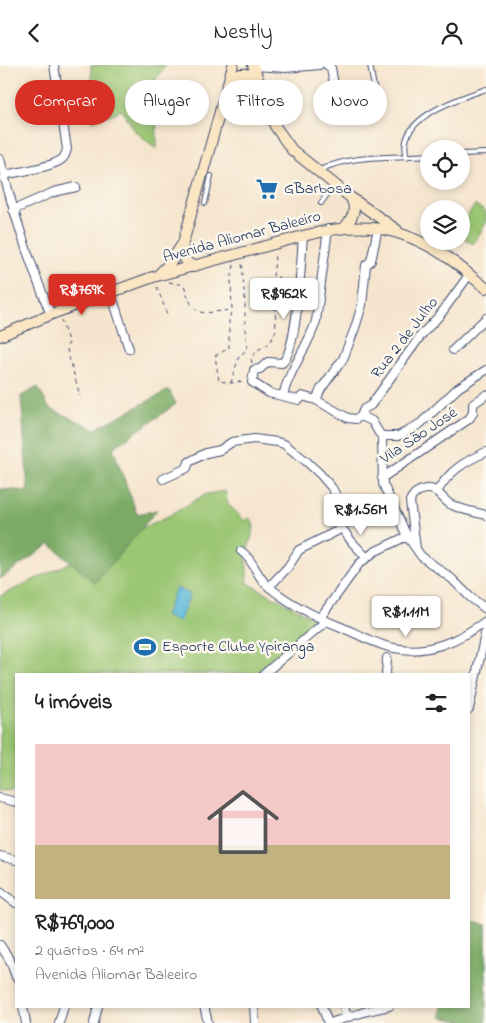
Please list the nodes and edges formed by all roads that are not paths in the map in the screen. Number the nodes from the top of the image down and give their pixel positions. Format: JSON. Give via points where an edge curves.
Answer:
{"nodes":[{"id":1,"x":54,"y":65,"type":"edge"},
{"id":2,"x":234,"y":65,"type":"edge"},
{"id":3,"x":319,"y":65,"type":"edge"},
{"id":4,"x":327,"y":65,"type":"edge"},
{"id":5,"x":370,"y":65,"type":"edge"},
{"id":6,"x":253,"y":66,"type":"edge"},
{"id":7,"x":229,"y":80,"type":"edge"},
{"id":8,"x":231,"y":80,"type":"edge"},
{"id":9,"x":257,"y":80,"type":"edge"},
{"id":10,"x":258,"y":80,"type":"edge"},
{"id":11,"x":333,"y":80,"type":"edge"},
{"id":12,"x":373,"y":80,"type":"edge"},
{"id":13,"x":486,"y":89,"type":"edge"},
{"id":14,"x":219,"y":114,"type":"edge"},
{"id":15,"x":275,"y":125,"type":"edge"},
{"id":16,"x":486,"y":153,"type":"edge"},
{"id":17,"x":470,"y":154,"type":"edge"},
{"id":18,"x":420,"y":156,"type":"edge"},
{"id":19,"x":407,"y":157,"type":"junction"},
{"id":20,"x":0,"y":159,"type":"edge"},
{"id":21,"x":318,"y":171,"type":"junction"},
{"id":22,"x":4,"y":175,"type":"junction"},
{"id":23,"x":212,"y":176,"type":"dead end"},
{"id":24,"x":335,"y":184,"type":"junction"},
{"id":25,"x":76,"y":187,"type":"dead end"},
{"id":26,"x":198,"y":188,"type":"junction"},
{"id":27,"x":350,"y":197,"type":"junction"},
{"id":28,"x":321,"y":203,"type":"dead end"},
{"id":29,"x":13,"y":210,"type":"junction"},
{"id":30,"x":346,"y":227,"type":"junction"},
{"id":31,"x":378,"y":228,"type":"junction"},
{"id":32,"x":328,"y":229,"type":"junction"},
{"id":33,"x":400,"y":232,"type":"junction"},
{"id":34,"x":303,"y":236,"type":"junction"},
{"id":35,"x":183,"y":243,"type":"junction"},
{"id":36,"x":193,"y":267,"type":"junction"},
{"id":37,"x":469,"y":275,"type":"junction"},
{"id":38,"x":155,"y":276,"type":"junction"},
{"id":39,"x":486,"y":288,"type":"edge"},
{"id":40,"x":111,"y":293,"type":"junction"},
{"id":41,"x":54,"y":313,"type":"junction"},
{"id":42,"x":486,"y":318,"type":"edge"},
{"id":43,"x":0,"y":336,"type":"edge"},
{"id":44,"x":129,"y":349,"type":"dead end"},
{"id":45,"x":453,"y":350,"type":"dead end"},
{"id":46,"x":486,"y":370,"type":"edge"},
{"id":47,"x":486,"y":395,"type":"edge"},
{"id":48,"x":283,"y":397,"type":"junction"},
{"id":49,"x":316,"y":400,"type":"junction"},
{"id":50,"x":361,"y":416,"type":"junction"},
{"id":51,"x":382,"y":436,"type":"junction"},
{"id":52,"x":486,"y":451,"type":"edge"},
{"id":53,"x":382,"y":477,"type":"junction"},
{"id":54,"x":163,"y":479,"type":"dead end"},
{"id":55,"x":437,"y":492,"type":"junction"},
{"id":56,"x":486,"y":515,"type":"edge"},
{"id":57,"x":341,"y":527,"type":"junction"},
{"id":58,"x":407,"y":535,"type":"junction"},
{"id":59,"x":241,"y":551,"type":"dead end"},
{"id":60,"x":416,"y":551,"type":"junction"},
{"id":61,"x":366,"y":557,"type":"junction"},
{"id":62,"x":269,"y":587,"type":"junction"},
{"id":63,"x":486,"y":609,"type":"edge"},
{"id":64,"x":323,"y":619,"type":"junction"},
{"id":65,"x":486,"y":621,"type":"edge"},
{"id":66,"x":486,"y":629,"type":"edge"},
{"id":67,"x":387,"y":658,"type":"dead end"},
{"id":68,"x":265,"y":673,"type":"edge"},
{"id":69,"x":386,"y":673,"type":"edge"},
{"id":70,"x":470,"y":704,"type":"edge"},
{"id":71,"x":0,"y":798,"type":"edge"},
{"id":72,"x":15,"y":802,"type":"edge"},
{"id":73,"x":0,"y":856,"type":"edge"},
{"id":74,"x":15,"y":860,"type":"edge"},
{"id":75,"x":0,"y":891,"type":"edge"},
{"id":76,"x":15,"y":902,"type":"edge"},
{"id":77,"x":0,"y":945,"type":"edge"},
{"id":78,"x":15,"y":974,"type":"edge"},
{"id":79,"x":23,"y":1008,"type":"edge"},
{"id":80,"x":63,"y":1008,"type":"edge"},
{"id":81,"x":98,"y":1008,"type":"edge"},
{"id":82,"x":204,"y":1008,"type":"edge"},
{"id":83,"x":254,"y":1008,"type":"edge"},
{"id":84,"x":323,"y":1008,"type":"edge"},
{"id":85,"x":345,"y":1008,"type":"edge"},
{"id":86,"x":381,"y":1008,"type":"edge"},
{"id":87,"x":347,"y":1017,"type":"junction"},
{"id":88,"x":26,"y":1023,"type":"edge"},
{"id":89,"x":59,"y":1023,"type":"edge"},
{"id":90,"x":94,"y":1023,"type":"edge"},
{"id":91,"x":208,"y":1023,"type":"edge"},
{"id":92,"x":255,"y":1023,"type":"edge"},
{"id":93,"x":329,"y":1023,"type":"edge"}],
"edges":[{"from":1,"to":22,"type":"street","via":[[68,149],[66,155],[59,162]]},
{"from":2,"to":7,"type":"main road"},
{"from":3,"to":6,"type":"street"},
{"from":4,"to":11,"type":"street","via":[[331,68]]},
{"from":5,"to":12,"type":"lane"},
{"from":6,"to":10,"type":"main road"},
{"from":8,"to":9,"type":"main road","via":[[239,73],[247,73]]},
{"from":13,"to":19,"type":"lane","via":[[435,109],[417,122],[405,145]]},
{"from":14,"to":26,"type":"main road"},
{"from":15,"to":21,"type":"main road","via":[[292,150]]},
{"from":16,"to":17,"type":"lane"},
{"from":18,"to":19,"type":"lane"},
{"from":19,"to":21,"type":"lane","via":[[344,161]]},
{"from":20,"to":22,"type":"street"},
{"from":21,"to":24,"type":"main road"},
{"from":22,"to":29,"type":"street"},
{"from":23,"to":26,"type":"lane","via":[[204,203]]},
{"from":24,"to":27,"type":"main road"},
{"from":24,"to":28,"type":"lane"},
{"from":25,"to":29,"type":"street","via":[[54,192]]},
{"from":26,"to":35,"type":"main road"},
{"from":27,"to":30,"type":"main road","via":[[355,212]]},
{"from":27,"to":33,"type":"main road"},
{"from":29,"to":41,"type":"street","via":[[40,288]]},
{"from":30,"to":31,"type":"main road","name":"Avenida Aliomar Baleeiro"},
{"from":30,"to":32,"type":"main road","name":"Avenida Aliomar Baleeiro"},
{"from":31,"to":33,"type":"main road","name":"Avenida Aliomar Baleeiro"},
{"from":31,"to":49,"type":"street","via":[[371,261],[366,265],[362,305],[355,328],[339,367]]},
{"from":32,"to":34,"type":"main road","name":"Avenida Aliomar Baleeiro"},
{"from":32,"to":48,"type":"street","via":[[316,321],[286,383]]},
{"from":33,"to":37,"type":"main road","name":"Avenida Aliomar Baleeiro","via":[[440,253]]},
{"from":34,"to":36,"type":"main road","name":"Avenida Aliomar Baleeiro"},
{"from":34,"to":48,"type":"street","via":[[297,309],[287,356],[282,363],[268,363],[254,370],[252,382]]},
{"from":35,"to":36,"type":"main road","via":[[183,256]]},
{"from":35,"to":38,"type":"main road","via":[[171,263]]},
{"from":36,"to":38,"type":"main road","name":"Avenida Aliomar Baleeiro"},
{"from":37,"to":39,"type":"main road","name":"Avenida Aliomar Baleeiro"},
{"from":37,"to":50,"type":"street","name":"Rua 2 de Julho"},
{"from":38,"to":40,"type":"main road","name":"Avenida Aliomar Baleeiro"},
{"from":40,"to":41,"type":"main road","name":"Avenida Aliomar Baleeiro"},
{"from":40,"to":44,"type":"street"},
{"from":41,"to":43,"type":"main road","name":"Avenida Aliomar Baleeiro"},
{"from":42,"to":45,"type":"street"},
{"from":46,"to":51,"type":"street","via":[[458,388],[421,423],[398,436]]},
{"from":47,"to":53,"type":"street","name":"Vila São José","via":[[473,404],[469,419]]},
{"from":48,"to":49,"type":"street","via":[[299,400],[302,396]]},
{"from":49,"to":50,"type":"street","via":[[348,419]]},
{"from":50,"to":51,"type":"street","via":[[372,421]]},
{"from":51,"to":53,"type":"street"},
{"from":52,"to":55,"type":"street","via":[[450,474]]},
{"from":53,"to":58,"type":"street"},
{"from":54,"to":57,"type":"street","via":[[187,468],[196,457],[220,450],[232,442],[254,439],[277,442],[320,474],[340,503],[343,513]]},
{"from":55,"to":56,"type":"street","via":[[449,504]]},
{"from":55,"to":60,"type":"street","via":[[421,490],[410,501]]},
{"from":57,"to":61,"type":"street"},
{"from":57,"to":62,"type":"street","via":[[299,551]]},
{"from":58,"to":60,"type":"street"},
{"from":58,"to":61,"type":"street"},
{"from":59,"to":62,"type":"street"},
{"from":60,"to":63,"type":"street"},
{"from":61,"to":64,"type":"street"},
{"from":62,"to":64,"type":"street"},
{"from":64,"to":65,"type":"street","via":[[385,646],[407,650],[452,642]]},
{"from":64,"to":68,"type":"street"},
{"from":66,"to":70,"type":"street"},
{"from":67,"to":69,"type":"street"},
{"from":71,"to":72,"type":"street"},
{"from":73,"to":74,"type":"street"},
{"from":75,"to":76,"type":"street"},
{"from":77,"to":78,"type":"street"},
{"from":79,"to":88,"type":"street"},
{"from":80,"to":89,"type":"street"},
{"from":81,"to":90,"type":"street"},
{"from":82,"to":91,"type":"street"},
{"from":83,"to":92,"type":"street"},
{"from":84,"to":93,"type":"street"},
{"from":85,"to":87,"type":"street"},
{"from":86,"to":87,"type":"street"},
{"from":87,"to":93,"type":"street"}]}
